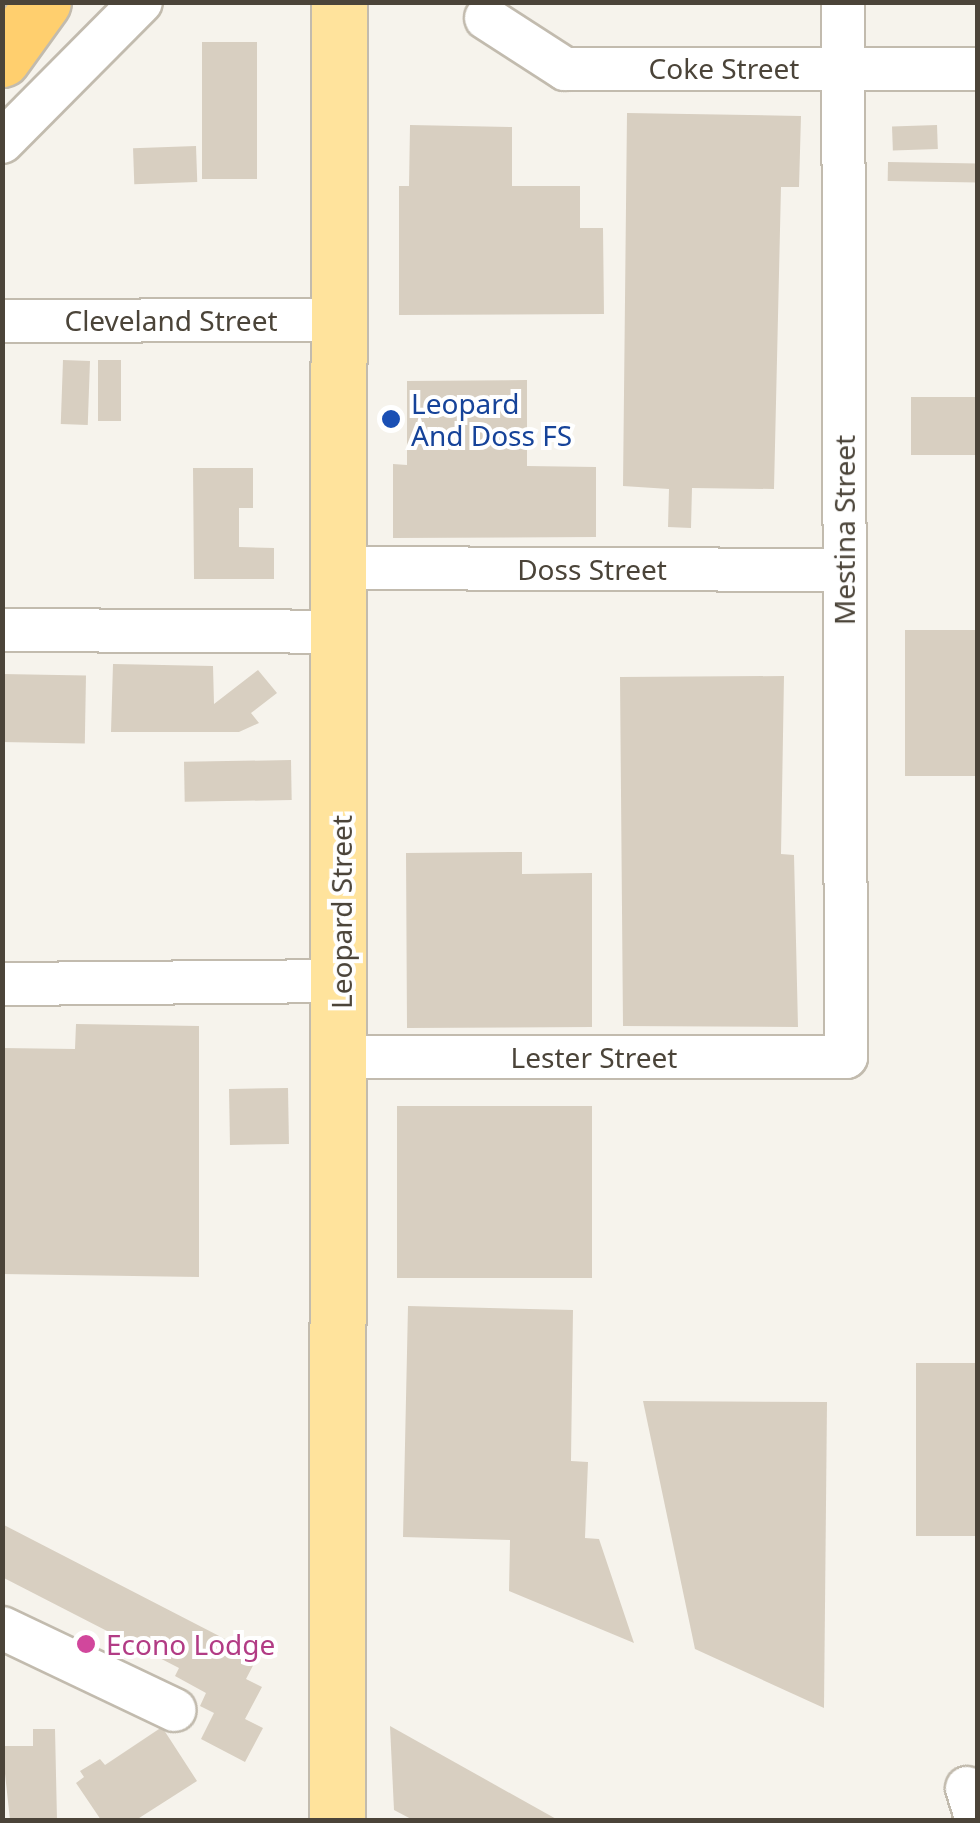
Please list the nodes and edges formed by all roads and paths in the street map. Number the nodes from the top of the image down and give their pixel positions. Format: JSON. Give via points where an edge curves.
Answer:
{"nodes":[{"id":1,"x":43,"y":2,"type":"edge"},
{"id":2,"x":141,"y":2,"type":"edge"},
{"id":3,"x":339,"y":2,"type":"edge"},
{"id":4,"x":843,"y":2,"type":"edge"},
{"id":5,"x":486,"y":18,"type":"dead end"},
{"id":6,"x":2,"y":59,"type":"edge"},
{"id":7,"x":844,"y":68,"type":"junction"},
{"id":8,"x":978,"y":69,"type":"edge"},
{"id":9,"x":2,"y":142,"type":"edge"},
{"id":10,"x":340,"y":320,"type":"junction"},
{"id":11,"x":2,"y":321,"type":"edge"},
{"id":12,"x":341,"y":568,"type":"junction"},
{"id":13,"x":844,"y":570,"type":"junction"},
{"id":14,"x":2,"y":630,"type":"edge"},
{"id":15,"x":341,"y":632,"type":"junction"},
{"id":16,"x":341,"y":981,"type":"junction"},
{"id":17,"x":2,"y":984,"type":"edge"},
{"id":18,"x":342,"y":1057,"type":"junction"},
{"id":19,"x":846,"y":1057,"type":"joint"},
{"id":20,"x":2,"y":1628,"type":"edge"},
{"id":21,"x":175,"y":1710,"type":"dead end"},
{"id":22,"x":337,"y":1820,"type":"edge"}],
"edges":[{"from":1,"to":6,"type":"highway"},
{"from":2,"to":9,"type":"street"},
{"from":3,"to":10,"type":"main road","name":"Leopard Street"},
{"from":4,"to":7,"type":"street","name":"Mestina Street"},
{"from":5,"to":7,"type":"street","name":"Coke Street","via":[[565,68]]},
{"from":7,"to":8,"type":"street","name":"Coke Street"},
{"from":7,"to":13,"type":"street","name":"Mestina Street"},
{"from":10,"to":11,"type":"street","name":"Cleveland Street"},
{"from":10,"to":12,"type":"main road","name":"Leopard Street"},
{"from":12,"to":13,"type":"street","name":"Doss Street"},
{"from":12,"to":15,"type":"main road","name":"Leopard Street"},
{"from":13,"to":19,"type":"street","name":"Mestina Street"},
{"from":14,"to":15,"type":"street"},
{"from":15,"to":16,"type":"main road","name":"Leopard Street"},
{"from":16,"to":17,"type":"street"},
{"from":16,"to":18,"type":"main road","name":"Leopard Street"},
{"from":18,"to":19,"type":"street","name":"Lester Street"},
{"from":18,"to":22,"type":"main road","name":"Leopard Street"},
{"from":20,"to":21,"type":"street"}]}
